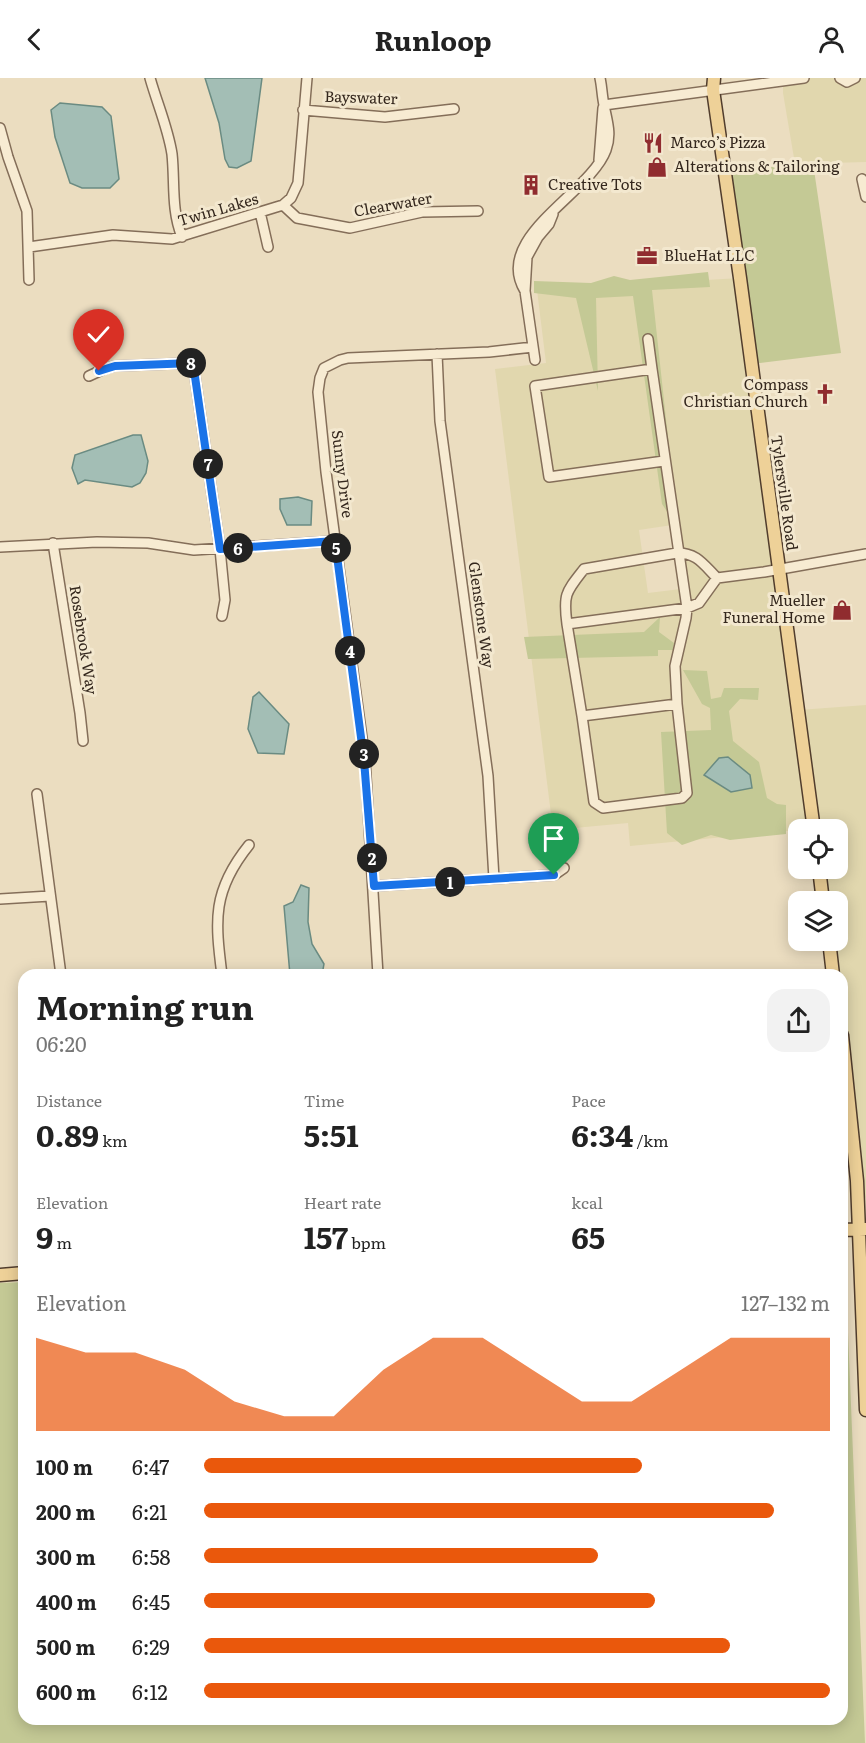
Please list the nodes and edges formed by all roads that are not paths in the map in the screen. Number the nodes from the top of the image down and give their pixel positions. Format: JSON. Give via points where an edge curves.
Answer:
{"nodes":[{"id":1,"x":150,"y":78,"type":"edge"},
{"id":2,"x":306,"y":78,"type":"edge"},
{"id":3,"x":600,"y":78,"type":"edge"},
{"id":4,"x":705,"y":78,"type":"edge"},
{"id":5,"x":804,"y":78,"type":"edge"},
{"id":6,"x":840,"y":78,"type":"edge"},
{"id":7,"x":855,"y":78,"type":"edge"},
{"id":8,"x":714,"y":84,"type":"edge"},
{"id":9,"x":604,"y":105,"type":"junction"},
{"id":10,"x":454,"y":109,"type":"dead end"},
{"id":11,"x":303,"y":110,"type":"junction"},
{"id":12,"x":0,"y":128,"type":"edge"},
{"id":13,"x":862,"y":179,"type":"dead end"},
{"id":14,"x":866,"y":197,"type":"edge"},
{"id":15,"x":283,"y":205,"type":"junction"},
{"id":16,"x":478,"y":211,"type":"dead end"},
{"id":17,"x":260,"y":213,"type":"junction"},
{"id":18,"x":182,"y":237,"type":"junction"},
{"id":19,"x":268,"y":247,"type":"dead end"},
{"id":20,"x":29,"y":248,"type":"junction"},
{"id":21,"x":29,"y":280,"type":"dead end"},
{"id":22,"x":648,"y":339,"type":"dead end"},
{"id":23,"x":533,"y":347,"type":"junction"},
{"id":24,"x":437,"y":354,"type":"junction"},
{"id":25,"x":535,"y":360,"type":"dead end"},
{"id":26,"x":652,"y":369,"type":"junction"},
{"id":27,"x":89,"y":376,"type":"dead end"},
{"id":28,"x":664,"y":461,"type":"junction"},
{"id":29,"x":335,"y":541,"type":"junction"},
{"id":30,"x":53,"y":543,"type":"junction"},
{"id":31,"x":0,"y":547,"type":"edge"},
{"id":32,"x":220,"y":549,"type":"junction"},
{"id":33,"x":677,"y":553,"type":"junction"},
{"id":34,"x":866,"y":554,"type":"edge"},
{"id":35,"x":780,"y":569,"type":"junction"},
{"id":36,"x":717,"y":578,"type":"junction"},
{"id":37,"x":687,"y":608,"type":"junction"},
{"id":38,"x":222,"y":616,"type":"dead end"},
{"id":39,"x":567,"y":624,"type":"junction"},
{"id":40,"x":677,"y":704,"type":"junction"},
{"id":41,"x":582,"y":716,"type":"junction"},
{"id":42,"x":82,"y":741,"type":"dead end"},
{"id":43,"x":37,"y":794,"type":"dead end"},
{"id":44,"x":813,"y":819,"type":"edge"},
{"id":45,"x":249,"y":845,"type":"dead end"},
{"id":46,"x":564,"y":868,"type":"dead end"},
{"id":47,"x":494,"y":879,"type":"junction"},
{"id":48,"x":374,"y":886,"type":"junction"},
{"id":49,"x":50,"y":896,"type":"junction"},
{"id":50,"x":0,"y":899,"type":"edge"},
{"id":51,"x":830,"y":951,"type":"edge"},
{"id":52,"x":60,"y":969,"type":"edge"},
{"id":53,"x":221,"y":969,"type":"edge"},
{"id":54,"x":378,"y":969,"type":"edge"},
{"id":55,"x":832,"y":969,"type":"edge"},
{"id":56,"x":848,"y":1088,"type":"edge"},
{"id":57,"x":862,"y":1229,"type":"edge"},
{"id":58,"x":18,"y":1274,"type":"edge"},
{"id":59,"x":0,"y":1275,"type":"edge"},
{"id":60,"x":866,"y":1410,"type":"edge"}],
"edges":[{"from":1,"to":18,"type":"street","via":[[169,140],[176,217]]},
{"from":2,"to":11,"type":"street"},
{"from":3,"to":9,"type":"street"},
{"from":4,"to":8,"type":"main road","name":"Tylersville Road"},
{"from":5,"to":8,"type":"street"},
{"from":6,"to":7,"type":"street","via":[[847,82]]},
{"from":8,"to":9,"type":"street"},
{"from":8,"to":35,"type":"main road","name":"Tylersville Road"},
{"from":9,"to":23,"type":"street","via":[[609,120],[606,153],[587,178],[542,221],[522,252],[519,281],[525,291]]},
{"from":10,"to":11,"type":"street","name":"Bayswater","via":[[385,117]]},
{"from":11,"to":15,"type":"street","via":[[298,183]]},
{"from":12,"to":20,"type":"street","via":[[27,211]]},
{"from":13,"to":14,"type":"street"},
{"from":15,"to":16,"type":"street","name":"Clearwater","via":[[297,218],[350,228],[422,212]]},
{"from":15,"to":17,"type":"street","name":"Twin Lakes"},
{"from":17,"to":18,"type":"street","name":"Twin Lakes"},
{"from":17,"to":19,"type":"street"},
{"from":18,"to":20,"type":"street","name":"Twin Lakes","via":[[104,235]]},
{"from":20,"to":21,"type":"street"},
{"from":22,"to":26,"type":"street"},
{"from":23,"to":24,"type":"street","name":"Sunny Drive"},
{"from":23,"to":25,"type":"street"},
{"from":24,"to":29,"type":"street","name":"Sunny Drive","via":[[348,358],[324,368],[318,392]]},
{"from":24,"to":47,"type":"street","name":"Glenstone Way","via":[[440,421],[488,777]]},
{"from":26,"to":28,"type":"street"},
{"from":26,"to":28,"type":"street","via":[[535,386],[549,477]]},
{"from":27,"to":32,"type":"street","via":[[115,366],[193,363]]},
{"from":28,"to":33,"type":"street"},
{"from":29,"to":32,"type":"street"},
{"from":29,"to":48,"type":"street","name":"Sunny Drive","via":[[364,760]]},
{"from":30,"to":31,"type":"street"},
{"from":30,"to":32,"type":"street","via":[[148,543],[194,550]]},
{"from":30,"to":42,"type":"street","name":"Rosebrook Way"},
{"from":32,"to":38,"type":"street","via":[[225,600]]},
{"from":33,"to":36,"type":"street","via":[[696,557]]},
{"from":33,"to":37,"type":"street"},
{"from":33,"to":39,"type":"street","via":[[584,569],[564,602]]},
{"from":34,"to":35,"type":"street"},
{"from":35,"to":36,"type":"street"},
{"from":35,"to":44,"type":"main road","name":"Tylersville Road"},
{"from":36,"to":37,"type":"street","via":[[699,603]]},
{"from":37,"to":39,"type":"street"},
{"from":37,"to":40,"type":"street","via":[[675,666]]},
{"from":39,"to":41,"type":"street"},
{"from":40,"to":41,"type":"street"},
{"from":40,"to":41,"type":"street","via":[[687,793],[682,798],[603,808],[594,802]]},
{"from":43,"to":49,"type":"street"},
{"from":45,"to":53,"type":"street","via":[[229,874],[220,898],[216,929]]},
{"from":46,"to":47,"type":"street","via":[[554,875]]},
{"from":47,"to":48,"type":"street"},
{"from":48,"to":54,"type":"street","name":"Sunny Drive"},
{"from":49,"to":50,"type":"street"},
{"from":49,"to":52,"type":"street"},
{"from":51,"to":55,"type":"main road"},
{"from":56,"to":57,"type":"main road"},
{"from":57,"to":60,"type":"main road"},
{"from":58,"to":59,"type":"main road"}]}
